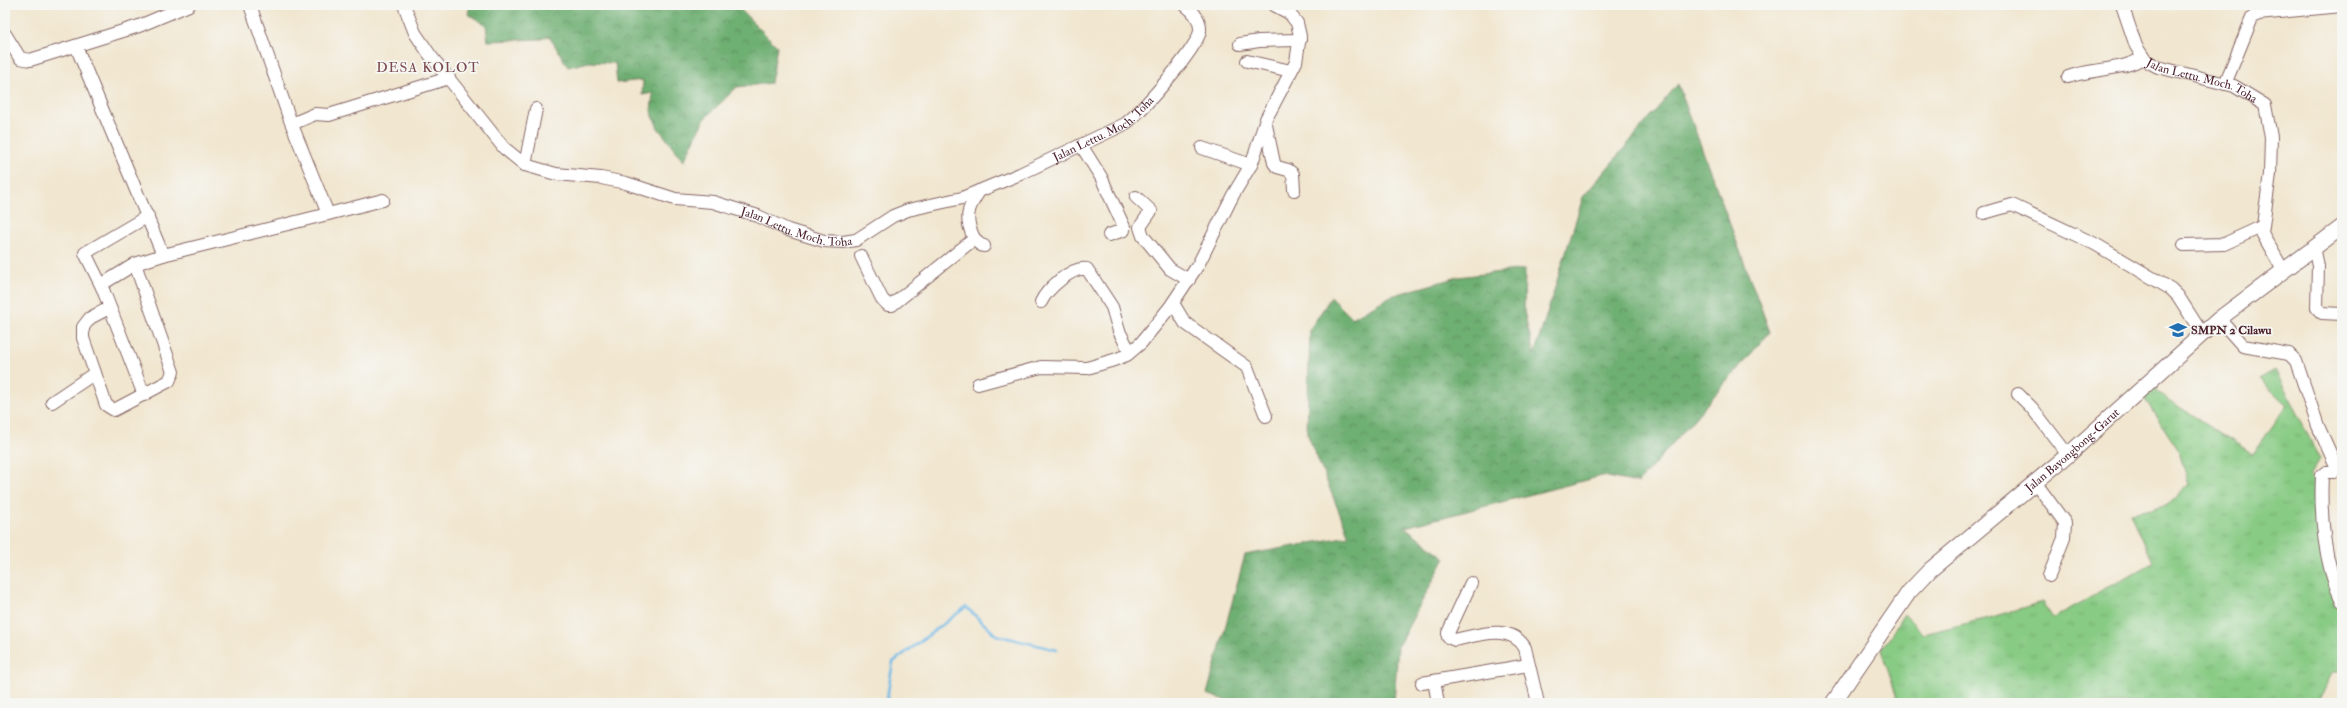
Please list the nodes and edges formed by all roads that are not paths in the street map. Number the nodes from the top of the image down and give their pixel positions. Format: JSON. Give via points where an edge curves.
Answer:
{"nodes":[{"id":1,"x":189,"y":5,"type":"edge"},
{"id":2,"x":250,"y":5,"type":"edge"},
{"id":3,"x":404,"y":5,"type":"edge"},
{"id":4,"x":1185,"y":5,"type":"edge"},
{"id":5,"x":1274,"y":5,"type":"edge"},
{"id":6,"x":2122,"y":5,"type":"edge"},
{"id":7,"x":2342,"y":6,"type":"edge"},
{"id":8,"x":5,"y":34,"type":"edge"},
{"id":9,"x":1297,"y":40,"type":"junction"},
{"id":10,"x":1240,"y":44,"type":"dead end"},
{"id":11,"x":76,"y":46,"type":"junction"},
{"id":12,"x":2143,"y":57,"type":"junction"},
{"id":13,"x":1247,"y":61,"type":"dead end"},
{"id":14,"x":1288,"y":70,"type":"junction"},
{"id":15,"x":2068,"y":77,"type":"dead end"},
{"id":16,"x":449,"y":78,"type":"junction"},
{"id":17,"x":2225,"y":84,"type":"junction"},
{"id":18,"x":536,"y":109,"type":"dead end"},
{"id":19,"x":1265,"y":122,"type":"junction"},
{"id":20,"x":292,"y":124,"type":"junction"},
{"id":21,"x":1081,"y":145,"type":"junction"},
{"id":22,"x":1202,"y":148,"type":"dead end"},
{"id":23,"x":1247,"y":163,"type":"junction"},
{"id":24,"x":525,"y":165,"type":"junction"},
{"id":25,"x":1294,"y":190,"type":"dead end"},
{"id":26,"x":979,"y":191,"type":"junction"},
{"id":27,"x":1136,"y":197,"type":"dead end"},
{"id":28,"x":383,"y":200,"type":"dead end"},
{"id":29,"x":1984,"y":213,"type":"dead end"},
{"id":30,"x":328,"y":214,"type":"junction"},
{"id":31,"x":148,"y":216,"type":"junction"},
{"id":32,"x":2261,"y":227,"type":"junction"},
{"id":33,"x":2342,"y":227,"type":"edge"},
{"id":34,"x":1109,"y":235,"type":"dead end"},
{"id":35,"x":2184,"y":245,"type":"dead end"},
{"id":36,"x":2314,"y":247,"type":"junction"},
{"id":37,"x":163,"y":254,"type":"junction"},
{"id":38,"x":861,"y":256,"type":"dead end"},
{"id":39,"x":135,"y":264,"type":"junction"},
{"id":40,"x":2283,"y":270,"type":"junction"},
{"id":41,"x":1184,"y":277,"type":"junction"},
{"id":42,"x":102,"y":287,"type":"junction"},
{"id":43,"x":1041,"y":302,"type":"dead end"},
{"id":44,"x":1173,"y":303,"type":"junction"},
{"id":45,"x":109,"y":308,"type":"junction"},
{"id":46,"x":2342,"y":314,"type":"edge"},
{"id":47,"x":2219,"y":319,"type":"junction"},
{"id":48,"x":2203,"y":335,"type":"junction"},
{"id":49,"x":1130,"y":352,"type":"junction"},
{"id":50,"x":95,"y":373,"type":"junction"},
{"id":51,"x":978,"y":384,"type":"dead end"},
{"id":52,"x":2018,"y":394,"type":"dead end"},
{"id":53,"x":144,"y":395,"type":"junction"},
{"id":54,"x":52,"y":402,"type":"dead end"},
{"id":55,"x":1266,"y":416,"type":"dead end"},
{"id":56,"x":2068,"y":455,"type":"junction"},
{"id":57,"x":2035,"y":482,"type":"junction"},
{"id":58,"x":2049,"y":576,"type":"dead end"},
{"id":59,"x":1471,"y":583,"type":"dead end"},
{"id":60,"x":2342,"y":601,"type":"edge"},
{"id":61,"x":1528,"y":665,"type":"junction"},
{"id":62,"x":1438,"y":703,"type":"edge"},
{"id":63,"x":1538,"y":703,"type":"edge"},
{"id":64,"x":1833,"y":703,"type":"edge"}],
"edges":[{"from":1,"to":11,"type":"street","via":[[139,26]]},
{"from":2,"to":20,"type":"street"},
{"from":3,"to":16,"type":"street","name":"Jalan Lettu. Moch. Toha","via":[[422,43]]},
{"from":4,"to":21,"type":"street","name":"Jalan Lettu. Moch. Toha","via":[[1197,18],[1200,29],[1191,49],[1132,118],[1112,131]]},
{"from":5,"to":9,"type":"street","via":[[1293,16],[1298,23]]},
{"from":6,"to":12,"type":"street","name":"Jalan Lettu. Moch. Toha","via":[[2136,46]]},
{"from":7,"to":17,"type":"street","via":[[2258,14],[2252,18]]},
{"from":8,"to":11,"type":"street","via":[[16,53],[26,60]]},
{"from":9,"to":10,"type":"street"},
{"from":9,"to":14,"type":"street","via":[[1296,62]]},
{"from":11,"to":31,"type":"street"},
{"from":12,"to":15,"type":"street","via":[[2130,65]]},
{"from":12,"to":17,"type":"street","name":"Jalan Lettu. Moch. Toha","via":[[2158,67]]},
{"from":13,"to":14,"type":"street"},
{"from":14,"to":19,"type":"street"},
{"from":16,"to":20,"type":"street","via":[[329,115],[311,116]]},
{"from":16,"to":24,"type":"street","name":"Jalan Lettu. Moch. Toha","via":[[504,148]]},
{"from":17,"to":32,"type":"street","name":"Jalan Lettu. Moch. Toha","via":[[2258,99],[2265,105],[2268,114],[2270,174]]},
{"from":18,"to":24,"type":"street"},
{"from":19,"to":23,"type":"street"},
{"from":19,"to":25,"type":"street","via":[[1274,163],[1293,174]]},
{"from":20,"to":30,"type":"street"},
{"from":21,"to":26,"type":"street","name":"Jalan Lettu. Moch. Toha"},
{"from":21,"to":34,"type":"street","via":[[1101,177],[1124,228]]},
{"from":22,"to":23,"type":"street"},
{"from":23,"to":41,"type":"street"},
{"from":24,"to":26,"type":"street","name":"Jalan Lettu. Moch. Toha","via":[[556,174],[626,183],[674,199],[713,202],[758,216],[806,236],[843,242],[856,240],[886,220],[908,210],[962,198]]},
{"from":26,"to":38,"type":"street","via":[[968,212],[979,243],[892,305],[888,305],[882,299]]},
{"from":27,"to":41,"type":"street","via":[[1151,211],[1140,227],[1141,232],[1170,269]]},
{"from":28,"to":30,"type":"street"},
{"from":29,"to":48,"type":"street","via":[[2012,205],[2094,244],[2170,289],[2178,296]]},
{"from":30,"to":37,"type":"street"},
{"from":31,"to":37,"type":"street"},
{"from":31,"to":42,"type":"street","via":[[85,252]]},
{"from":32,"to":35,"type":"street","via":[[2224,244]]},
{"from":32,"to":40,"type":"street","name":"Jalan Lettu. Moch. Toha","via":[[2266,243]]},
{"from":33,"to":36,"type":"main road","name":"Jalan Bayongbong-Garut"},
{"from":36,"to":40,"type":"main road","name":"Jalan Bayongbong-Garut"},
{"from":36,"to":46,"type":"street","via":[[2318,266],[2317,308],[2322,313]]},
{"from":37,"to":39,"type":"street"},
{"from":39,"to":42,"type":"street","via":[[104,283]]},
{"from":39,"to":53,"type":"street","via":[[173,372],[169,381]]},
{"from":40,"to":47,"type":"main road","name":"Jalan Bayongbong-Garut"},
{"from":41,"to":44,"type":"street"},
{"from":42,"to":45,"type":"street"},
{"from":43,"to":49,"type":"street","via":[[1058,281],[1076,270],[1088,269],[1109,302],[1119,332]]},
{"from":44,"to":49,"type":"street","via":[[1141,343]]},
{"from":44,"to":55,"type":"street","via":[[1185,323],[1247,367]]},
{"from":45,"to":50,"type":"street","via":[[90,318],[83,327],[83,338]]},
{"from":45,"to":53,"type":"street"},
{"from":47,"to":48,"type":"main road","name":"Jalan Bayongbong-Garut"},
{"from":47,"to":60,"type":"street","via":[[2243,346],[2289,354],[2296,361],[2318,426],[2337,468],[2334,472],[2322,475],[2321,514],[2330,563]]},
{"from":48,"to":56,"type":"main road","name":"Jalan Bayongbong-Garut"},
{"from":49,"to":51,"type":"street","via":[[1087,368],[1041,367]]},
{"from":50,"to":53,"type":"street","via":[[106,405],[110,409],[118,409]]},
{"from":50,"to":54,"type":"street"},
{"from":52,"to":56,"type":"street"},
{"from":56,"to":57,"type":"main road","name":"Jalan Bayongbong-Garut"},
{"from":57,"to":58,"type":"street","via":[[2065,523],[2064,538]]},
{"from":57,"to":64,"type":"main road","name":"Jalan Bayongbong-Garut","via":[[1935,565],[1909,592]]},
{"from":59,"to":61,"type":"street","via":[[1448,637],[1455,640],[1504,632],[1522,642]]},
{"from":61,"to":62,"type":"street","via":[[1428,682]]},
{"from":61,"to":63,"type":"street"}]}
